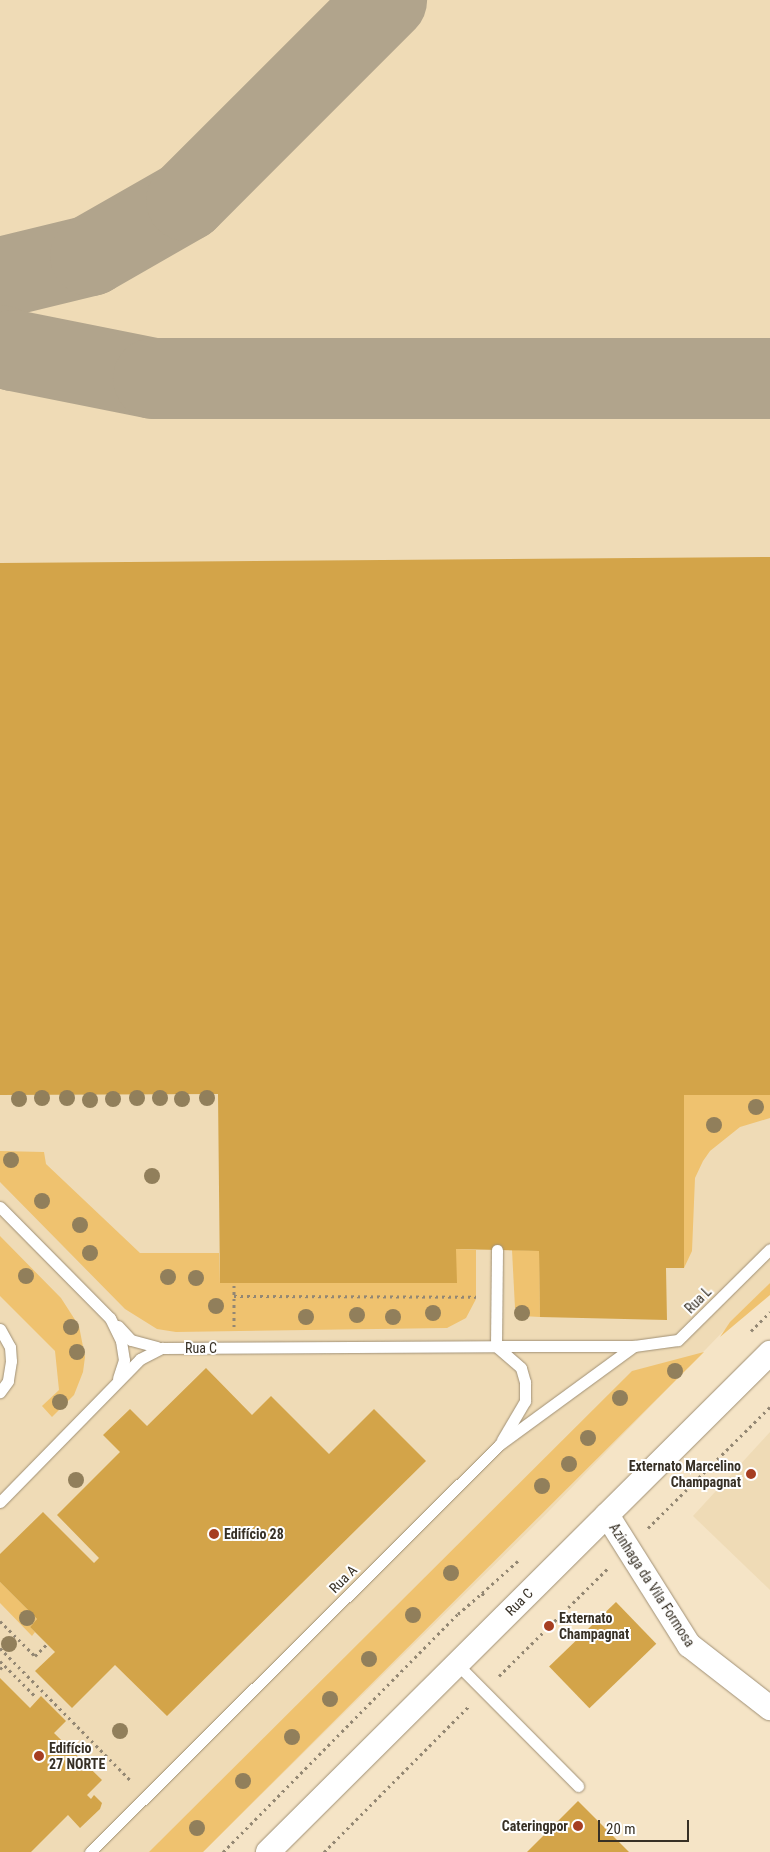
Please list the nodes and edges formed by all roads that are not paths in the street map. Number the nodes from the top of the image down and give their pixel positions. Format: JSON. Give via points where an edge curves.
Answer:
{"nodes":[{"id":1,"x":0,"y":1207,"type":"edge"},
{"id":2,"x":770,"y":1249,"type":"edge"},
{"id":3,"x":497,"y":1250,"type":"dead end"},
{"id":4,"x":110,"y":1318,"type":"junction"},
{"id":5,"x":0,"y":1329,"type":"edge"},
{"id":6,"x":496,"y":1346,"type":"junction"},
{"id":7,"x":634,"y":1346,"type":"junction"},
{"id":8,"x":162,"y":1348,"type":"junction"},
{"id":9,"x":770,"y":1352,"type":"edge"},
{"id":10,"x":117,"y":1382,"type":"junction"},
{"id":11,"x":0,"y":1392,"type":"edge"},
{"id":12,"x":500,"y":1444,"type":"junction"},
{"id":13,"x":0,"y":1502,"type":"edge"},
{"id":14,"x":607,"y":1515,"type":"junction"},
{"id":15,"x":457,"y":1664,"type":"junction"},
{"id":16,"x":770,"y":1708,"type":"edge"},
{"id":17,"x":578,"y":1786,"type":"dead end"},
{"id":18,"x":90,"y":1852,"type":"edge"},
{"id":19,"x":268,"y":1852,"type":"edge"}],
"edges":[{"from":1,"to":4,"type":"lane"},
{"from":2,"to":7,"type":"lane","name":"Rua L","via":[[685,1335],[670,1342]]},
{"from":3,"to":6,"type":"lane"},
{"from":4,"to":8,"type":"lane","via":[[130,1340]]},
{"from":4,"to":10,"type":"lane","via":[[121,1341],[124,1360]]},
{"from":5,"to":11,"type":"lane","via":[[10,1347],[11,1361],[8,1381]]},
{"from":6,"to":7,"type":"lane","name":"Rua C"},
{"from":6,"to":8,"type":"lane","name":"Rua C"},
{"from":6,"to":12,"type":"lane","via":[[521,1368],[525,1382],[525,1401]]},
{"from":7,"to":12,"type":"lane","name":"Rua A"},
{"from":8,"to":10,"type":"lane","name":"Rua C","via":[[145,1355]]},
{"from":9,"to":14,"type":"street","name":"Rua C"},
{"from":10,"to":13,"type":"lane","name":"Rua C"},
{"from":12,"to":18,"type":"lane","name":"Rua A"},
{"from":14,"to":15,"type":"street","name":"Rua C"},
{"from":14,"to":16,"type":"street","name":"Azinhaga da Vila Formosa","via":[[689,1645]]},
{"from":15,"to":17,"type":"lane"},
{"from":15,"to":19,"type":"street","name":"Rua C"}]}
